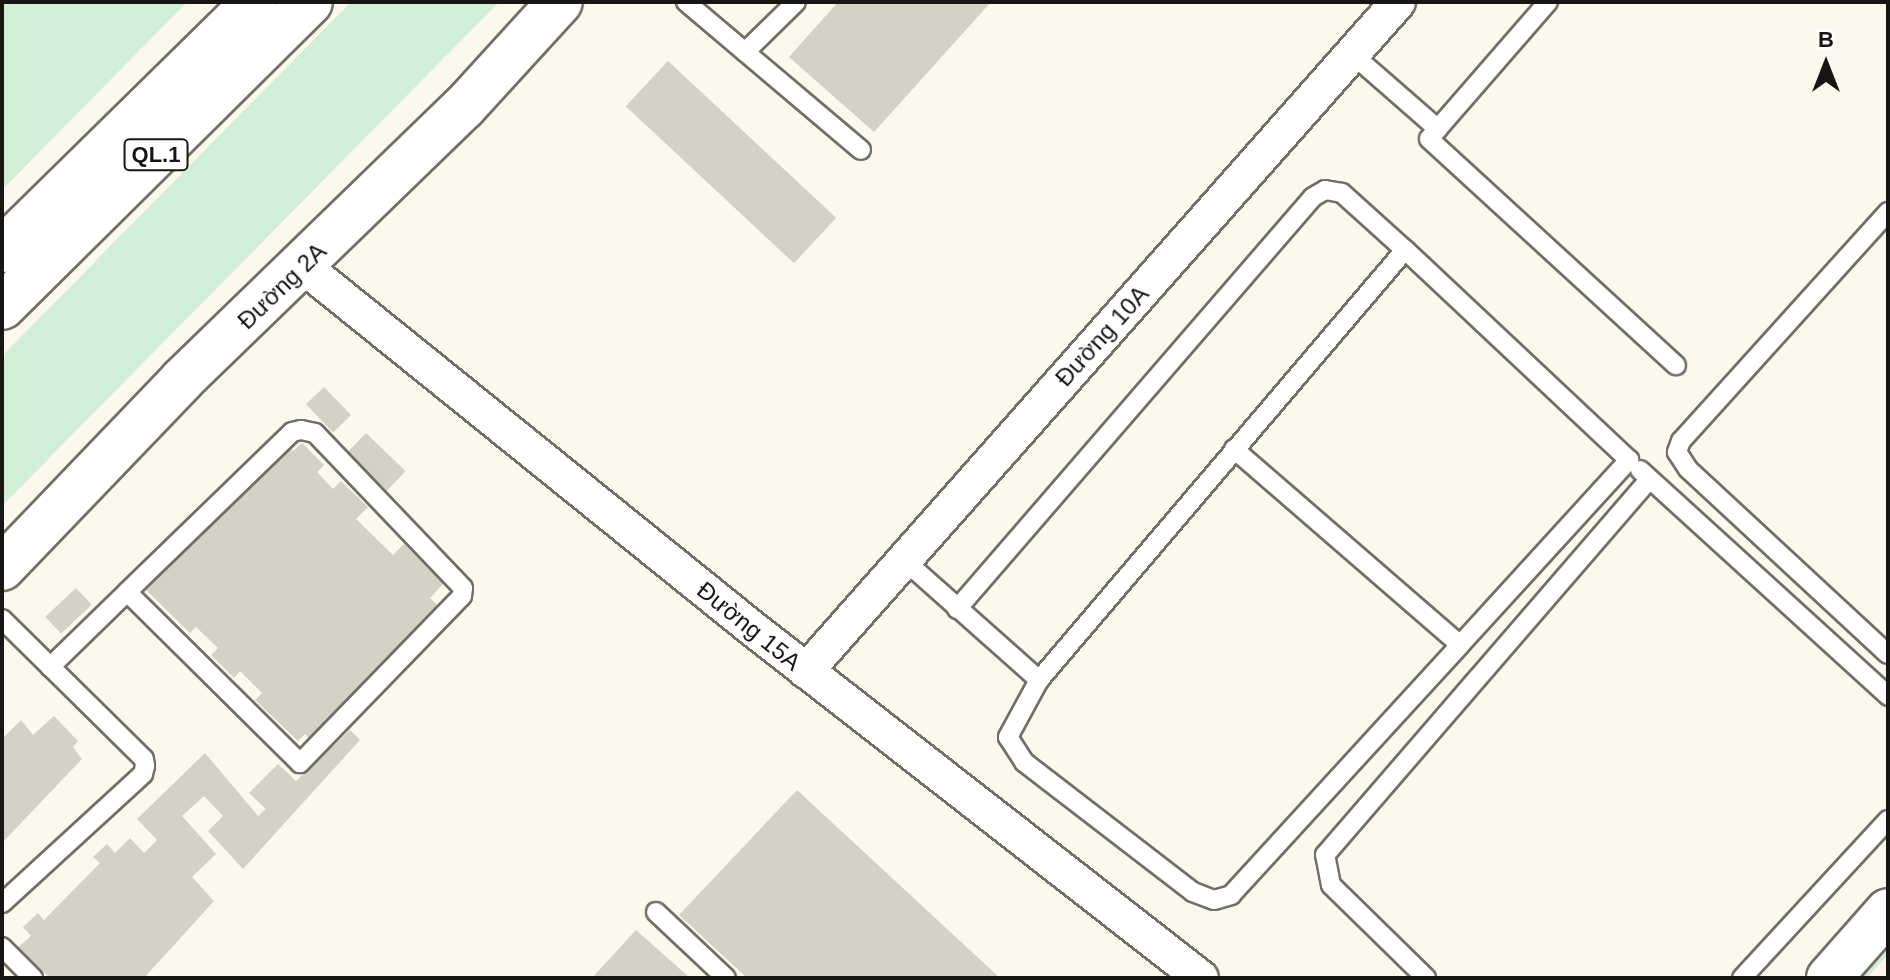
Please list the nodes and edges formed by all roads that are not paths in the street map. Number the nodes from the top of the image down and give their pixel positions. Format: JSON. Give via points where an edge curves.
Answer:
{"nodes":[{"id":1,"x":254,"y":2,"type":"edge"},
{"id":2,"x":310,"y":2,"type":"edge"},
{"id":3,"x":560,"y":2,"type":"edge"},
{"id":4,"x":686,"y":2,"type":"edge"},
{"id":5,"x":796,"y":2,"type":"edge"},
{"id":6,"x":1398,"y":2,"type":"edge"},
{"id":7,"x":1548,"y":2,"type":"edge"},
{"id":8,"x":745,"y":52,"type":"junction"},
{"id":9,"x":1352,"y":54,"type":"junction"},
{"id":10,"x":1438,"y":129,"type":"junction"},
{"id":11,"x":861,"y":150,"type":"dead end"},
{"id":12,"x":1888,"y":212,"type":"edge"},
{"id":13,"x":2,"y":250,"type":"edge"},
{"id":14,"x":1405,"y":250,"type":"junction"},
{"id":15,"x":303,"y":266,"type":"junction"},
{"id":16,"x":2,"y":307,"type":"edge"},
{"id":17,"x":1676,"y":365,"type":"dead end"},
{"id":18,"x":1234,"y":449,"type":"junction"},
{"id":19,"x":1629,"y":460,"type":"junction"},
{"id":20,"x":1649,"y":479,"type":"junction"},
{"id":21,"x":904,"y":560,"type":"junction"},
{"id":22,"x":2,"y":568,"type":"edge"},
{"id":23,"x":127,"y":592,"type":"junction"},
{"id":24,"x":957,"y":609,"type":"junction"},
{"id":25,"x":2,"y":619,"type":"edge"},
{"id":26,"x":1460,"y":645,"type":"junction"},
{"id":27,"x":1888,"y":654,"type":"edge"},
{"id":28,"x":50,"y":667,"type":"junction"},
{"id":29,"x":806,"y":671,"type":"junction"},
{"id":30,"x":1039,"y":680,"type":"junction"},
{"id":31,"x":1888,"y":696,"type":"edge"},
{"id":32,"x":1888,"y":820,"type":"edge"},
{"id":33,"x":2,"y":903,"type":"edge"},
{"id":34,"x":1888,"y":911,"type":"edge"},
{"id":35,"x":656,"y":912,"type":"dead end"},
{"id":36,"x":2,"y":947,"type":"edge"},
{"id":37,"x":33,"y":978,"type":"edge"},
{"id":38,"x":726,"y":978,"type":"edge"},
{"id":39,"x":1201,"y":978,"type":"edge"},
{"id":40,"x":1426,"y":978,"type":"edge"},
{"id":41,"x":1742,"y":978,"type":"edge"},
{"id":42,"x":1829,"y":978,"type":"edge"}],
"edges":[{"from":1,"to":13,"type":"main road","number":"QL.1"},
{"from":2,"to":16,"type":"main road","number":"QL.1"},
{"from":3,"to":15,"type":"main road","name":"Đường 2A","via":[[464,107]]},
{"from":4,"to":8,"type":"lane"},
{"from":5,"to":8,"type":"lane"},
{"from":6,"to":9,"type":"street","name":"Đường 10A"},
{"from":7,"to":10,"type":"lane"},
{"from":8,"to":11,"type":"lane"},
{"from":9,"to":10,"type":"lane"},
{"from":9,"to":21,"type":"street","name":"Đường 10A"},
{"from":10,"to":17,"type":"lane","via":[[1429,139]]},
{"from":12,"to":27,"type":"lane","via":[[1681,441],[1677,452],[1688,469]]},
{"from":14,"to":18,"type":"lane"},
{"from":14,"to":19,"type":"lane"},
{"from":14,"to":24,"type":"lane","via":[[1342,193],[1325,190],[1313,197]]},
{"from":15,"to":22,"type":"main road","name":"Đường 2A","via":[[182,380]]},
{"from":15,"to":29,"type":"street","name":"Đường 15A"},
{"from":18,"to":26,"type":"lane"},
{"from":18,"to":30,"type":"lane"},
{"from":19,"to":20,"type":"lane"},
{"from":19,"to":26,"type":"lane"},
{"from":20,"to":31,"type":"lane"},
{"from":20,"to":40,"type":"lane","via":[[1325,855],[1331,885]]},
{"from":21,"to":24,"type":"lane"},
{"from":21,"to":29,"type":"street","name":"Đường 10A"},
{"from":23,"to":23,"type":"lane","via":[[292,432],[301,430],[315,433],[463,588],[462,596],[300,763]]},
{"from":23,"to":28,"type":"lane"},
{"from":24,"to":30,"type":"lane"},
{"from":25,"to":28,"type":"lane"},
{"from":26,"to":30,"type":"lane","via":[[1231,895],[1214,900],[1193,892],[1024,762],[1008,737]]},
{"from":28,"to":33,"type":"lane","via":[[144,759],[143,774]]},
{"from":29,"to":39,"type":"street","name":"Đường 15A"},
{"from":32,"to":41,"type":"lane"},
{"from":34,"to":42,"type":"main road"},
{"from":35,"to":38,"type":"lane"},
{"from":36,"to":37,"type":"lane"}]}
